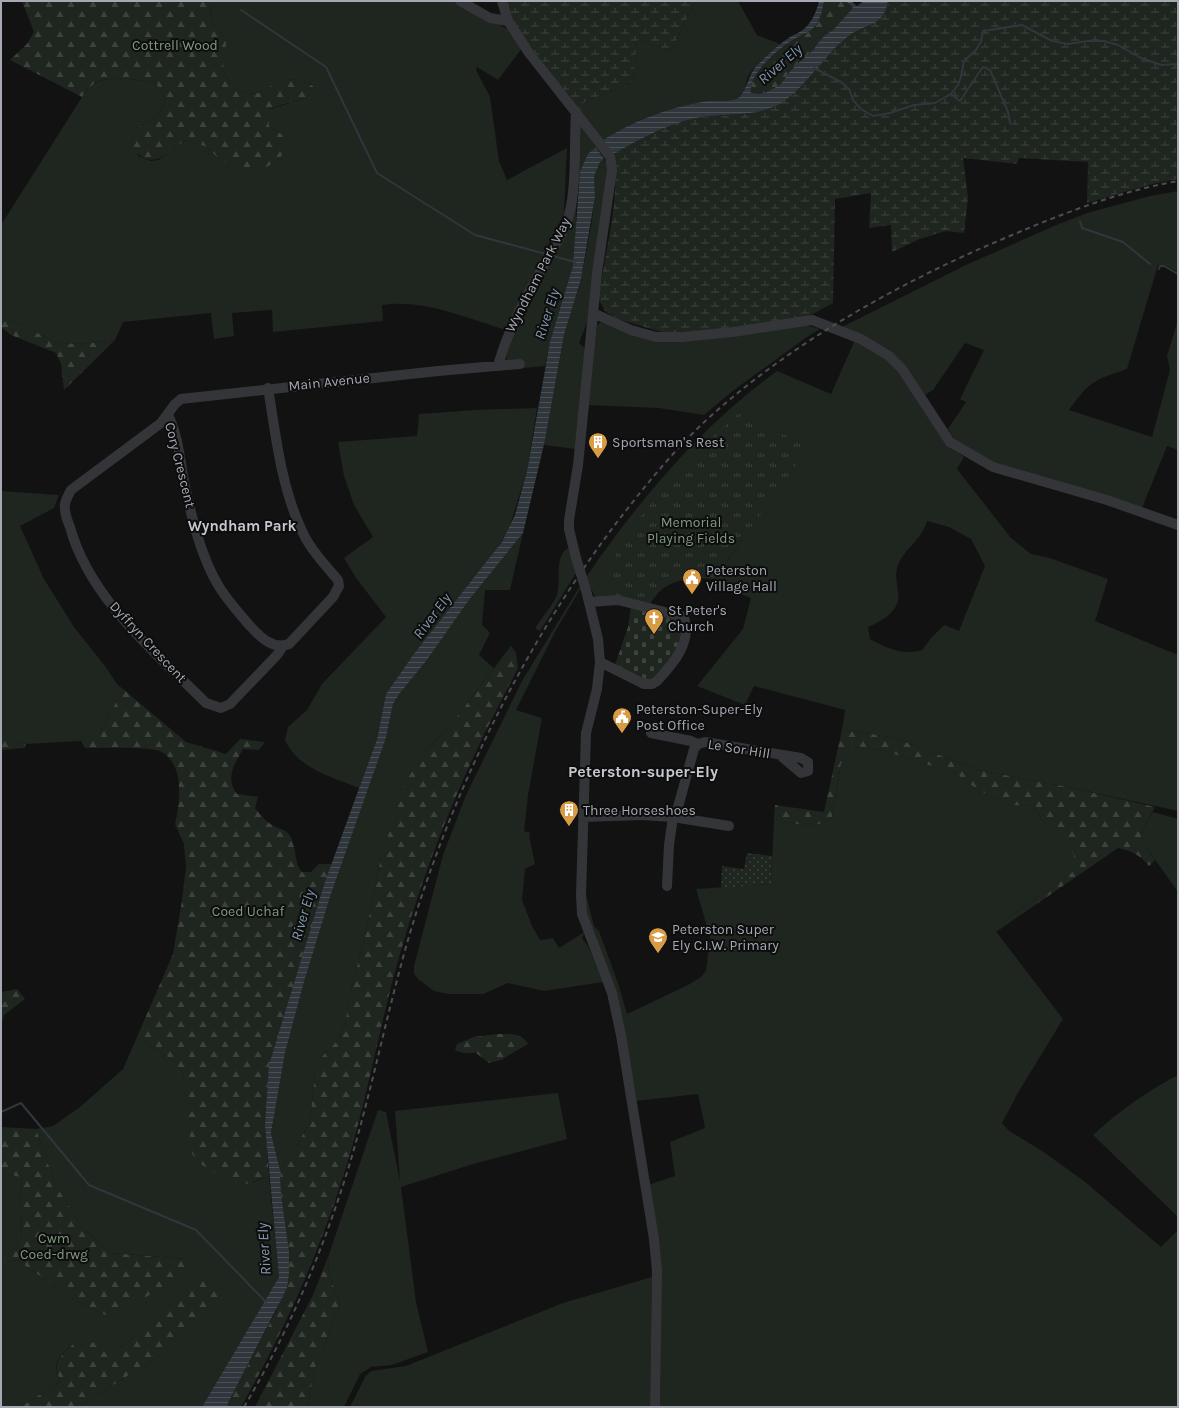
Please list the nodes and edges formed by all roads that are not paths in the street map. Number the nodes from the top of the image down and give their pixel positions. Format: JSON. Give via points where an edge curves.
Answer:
{"nodes":[{"id":1,"x":460,"y":1,"type":"edge"},
{"id":2,"x":502,"y":1,"type":"edge"},
{"id":3,"x":508,"y":21,"type":"junction"},
{"id":4,"x":576,"y":111,"type":"junction"},
{"id":5,"x":593,"y":313,"type":"junction"},
{"id":6,"x":520,"y":364,"type":"dead end"},
{"id":7,"x":498,"y":366,"type":"junction"},
{"id":8,"x":268,"y":388,"type":"junction"},
{"id":9,"x":168,"y":415,"type":"junction"},
{"id":10,"x":1178,"y":525,"type":"edge"},
{"id":11,"x":589,"y":602,"type":"junction"},
{"id":12,"x":283,"y":646,"type":"junction"},
{"id":13,"x":600,"y":662,"type":"junction"},
{"id":14,"x":651,"y":734,"type":"dead end"},
{"id":15,"x":698,"y":744,"type":"junction"},
{"id":16,"x":781,"y":756,"type":"dead end"},
{"id":17,"x":583,"y":817,"type":"junction"},
{"id":18,"x":674,"y":818,"type":"junction"},
{"id":19,"x":729,"y":826,"type":"dead end"},
{"id":20,"x":666,"y":886,"type":"dead end"},
{"id":21,"x":655,"y":1407,"type":"edge"}],
"edges":[{"from":1,"to":3,"type":"street","via":[[490,18]]},
{"from":2,"to":3,"type":"street"},
{"from":3,"to":4,"type":"street","via":[[529,53]]},
{"from":4,"to":5,"type":"street","via":[[610,157],[612,170]]},
{"from":4,"to":7,"type":"street","name":"Wyndham Park Way","via":[[569,215],[506,338]]},
{"from":5,"to":10,"type":"street","via":[[631,330],[656,337],[733,332],[812,320],[861,339],[889,356],[902,369],[950,442],[993,467],[1107,500]]},
{"from":5,"to":11,"type":"street","bridge":true,"via":[[569,529]]},
{"from":6,"to":7,"type":"street","name":"Main Avenue"},
{"from":7,"to":8,"type":"street","name":"Main Avenue"},
{"from":8,"to":9,"type":"street","name":"Main Avenue","via":[[181,399]]},
{"from":8,"to":12,"type":"street","via":[[281,469],[298,523],[307,541],[338,580],[339,586],[333,597],[288,644]]},
{"from":9,"to":12,"type":"street","name":"Cory Crescent","via":[[173,425],[185,488],[196,528],[212,573],[237,611],[259,635],[266,641]]},
{"from":9,"to":12,"type":"street","name":"Dyffryn Crescent","via":[[71,490],[65,511],[72,537],[91,575],[119,615],[206,703],[221,708],[230,704],[278,655]]},
{"from":11,"to":13,"type":"street","via":[[598,639]]},
{"from":11,"to":13,"type":"street","via":[[618,600],[684,617],[685,622],[679,656],[652,684],[644,684]]},
{"from":13,"to":17,"type":"street","via":[[597,689],[586,733]]},
{"from":14,"to":15,"type":"street","name":"Le Sor Hill"},
{"from":15,"to":16,"type":"street","name":"Le Sor Hill","via":[[705,742]]},
{"from":15,"to":18,"type":"street","via":[[694,749]]},
{"from":17,"to":18,"type":"street","via":[[642,815]]},
{"from":17,"to":21,"type":"street","via":[[582,914],[612,993],[654,1245],[657,1271]]},
{"from":18,"to":19,"type":"street"},
{"from":18,"to":20,"type":"street"}]}
